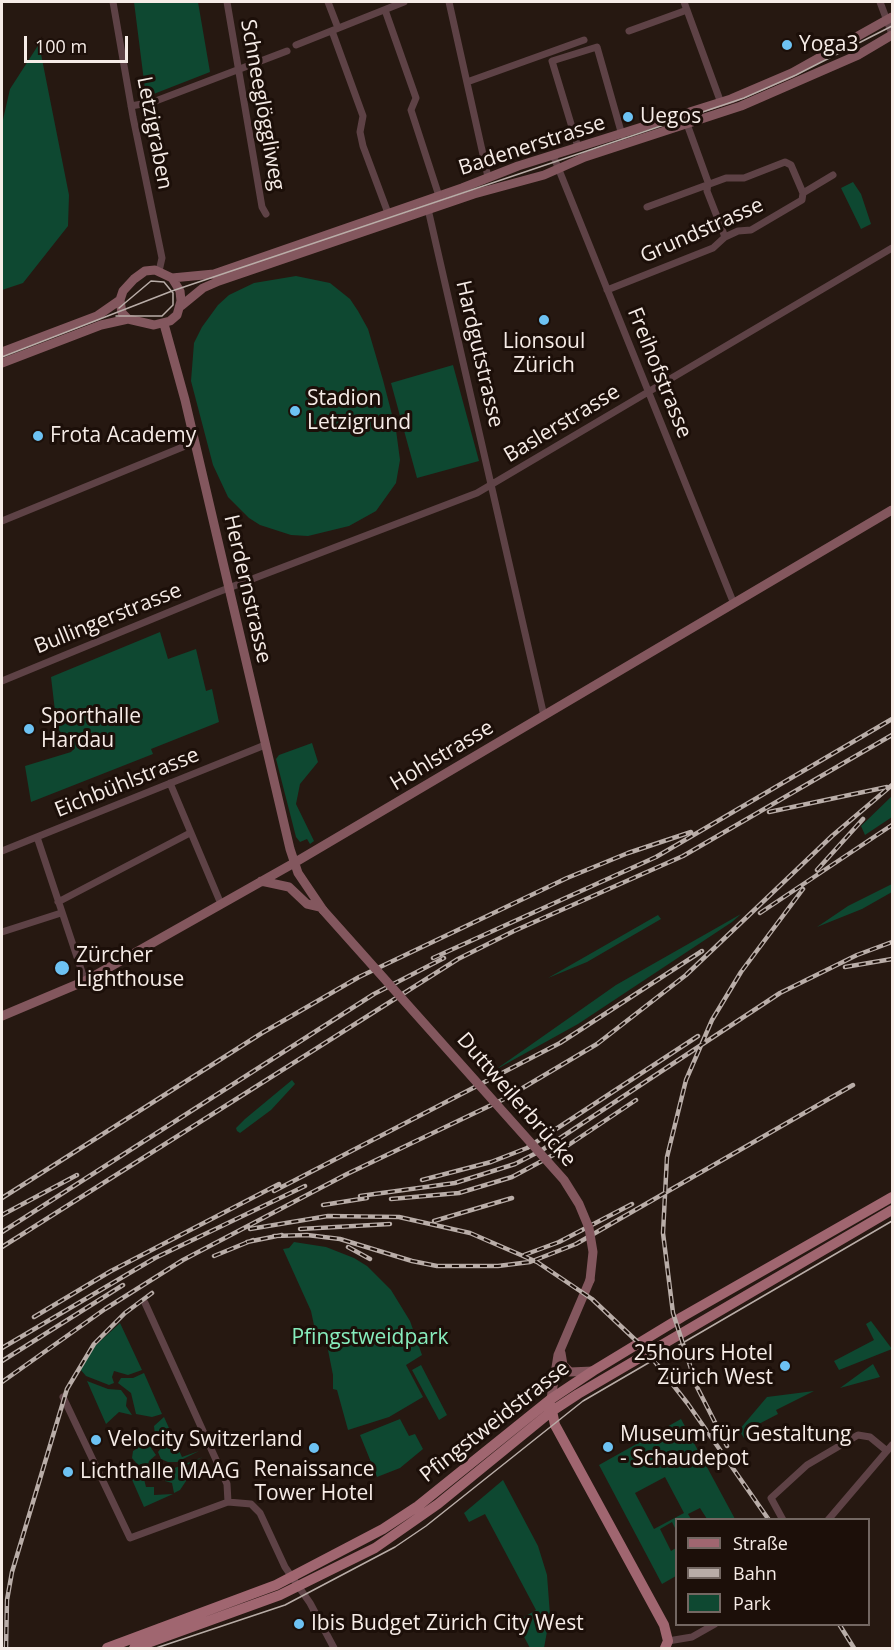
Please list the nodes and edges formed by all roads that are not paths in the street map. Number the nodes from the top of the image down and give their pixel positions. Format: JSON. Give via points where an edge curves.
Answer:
{"nodes":[{"id":1,"x":113,"y":2,"type":"edge"},
{"id":2,"x":227,"y":2,"type":"edge"},
{"id":3,"x":328,"y":2,"type":"edge"},
{"id":4,"x":399,"y":2,"type":"edge"},
{"id":5,"x":449,"y":2,"type":"edge"},
{"id":6,"x":684,"y":2,"type":"edge"},
{"id":7,"x":880,"y":2,"type":"edge"},
{"id":8,"x":385,"y":10,"type":"junction"},
{"id":9,"x":687,"y":10,"type":"junction"},
{"id":10,"x":890,"y":19,"type":"edge"},
{"id":11,"x":335,"y":30,"type":"junction"},
{"id":12,"x":629,"y":31,"type":"dead end"},
{"id":13,"x":892,"y":34,"type":"edge"},
{"id":14,"x":584,"y":40,"type":"dead end"},
{"id":15,"x":296,"y":45,"type":"dead end"},
{"id":16,"x":288,"y":51,"type":"dead end"},
{"id":17,"x":240,"y":70,"type":"junction"},
{"id":18,"x":467,"y":82,"type":"junction"},
{"id":19,"x":721,"y":102,"type":"junction"},
{"id":20,"x":131,"y":106,"type":"junction"},
{"id":21,"x":687,"y":124,"type":"junction"},
{"id":22,"x":622,"y":135,"type":"junction"},
{"id":23,"x":579,"y":147,"type":"junction"},
{"id":24,"x":553,"y":155,"type":"junction"},
{"id":25,"x":558,"y":169,"type":"junction"},
{"id":26,"x":833,"y":175,"type":"dead end"},
{"id":27,"x":489,"y":177,"type":"junction"},
{"id":28,"x":708,"y":185,"type":"junction"},
{"id":29,"x":803,"y":194,"type":"junction"},
{"id":30,"x":439,"y":196,"type":"junction"},
{"id":31,"x":647,"y":207,"type":"dead end"},
{"id":32,"x":428,"y":209,"type":"junction"},
{"id":33,"x":388,"y":213,"type":"junction"},
{"id":34,"x":266,"y":214,"type":"dead end"},
{"id":35,"x":725,"y":237,"type":"junction"},
{"id":36,"x":892,"y":248,"type":"edge"},
{"id":37,"x":159,"y":271,"type":"junction"},
{"id":38,"x":172,"y":278,"type":"junction"},
{"id":39,"x":607,"y":290,"type":"junction"},
{"id":40,"x":120,"y":300,"type":"junction"},
{"id":41,"x":181,"y":306,"type":"junction"},
{"id":42,"x":128,"y":319,"type":"junction"},
{"id":43,"x":164,"y":324,"type":"junction"},
{"id":44,"x":2,"y":352,"type":"edge"},
{"id":45,"x":2,"y":363,"type":"edge"},
{"id":46,"x":648,"y":392,"type":"junction"},
{"id":47,"x":195,"y":442,"type":"junction"},
{"id":48,"x":492,"y":485,"type":"junction"},
{"id":49,"x":892,"y":510,"type":"edge"},
{"id":50,"x":2,"y":521,"type":"edge"},
{"id":51,"x":228,"y":589,"type":"junction"},
{"id":52,"x":734,"y":604,"type":"junction"},
{"id":53,"x":2,"y":681,"type":"edge"},
{"id":54,"x":544,"y":716,"type":"junction"},
{"id":55,"x":265,"y":745,"type":"junction"},
{"id":56,"x":170,"y":783,"type":"junction"},
{"id":57,"x":190,"y":833,"type":"junction"},
{"id":58,"x":37,"y":837,"type":"junction"},
{"id":59,"x":2,"y":851,"type":"edge"},
{"id":60,"x":294,"y":863,"type":"junction"},
{"id":61,"x":261,"y":881,"type":"junction"},
{"id":62,"x":58,"y":902,"type":"junction"},
{"id":63,"x":221,"y":904,"type":"junction"},
{"id":64,"x":322,"y":909,"type":"junction"},
{"id":65,"x":61,"y":913,"type":"junction"},
{"id":66,"x":2,"y":932,"type":"edge"},
{"id":67,"x":85,"y":981,"type":"junction"},
{"id":68,"x":2,"y":1016,"type":"edge"},
{"id":69,"x":892,"y":1197,"type":"edge"},
{"id":70,"x":892,"y":1210,"type":"edge"},
{"id":71,"x":145,"y":1304,"type":"dead end"},
{"id":72,"x":565,"y":1339,"type":"junction"},
{"id":73,"x":593,"y":1371,"type":"junction"},
{"id":74,"x":63,"y":1397,"type":"dead end"},
{"id":75,"x":551,"y":1399,"type":"junction"},
{"id":76,"x":552,"y":1411,"type":"junction"},
{"id":77,"x":892,"y":1445,"type":"edge"},
{"id":78,"x":887,"y":1451,"type":"junction"},
{"id":79,"x":228,"y":1502,"type":"junction"},
{"id":80,"x":782,"y":1518,"type":"edge"},
{"id":81,"x":830,"y":1518,"type":"edge"},
{"id":82,"x":292,"y":1576,"type":"junction"},
{"id":83,"x":300,"y":1586,"type":"junction"},
{"id":84,"x":711,"y":1626,"type":"edge"},
{"id":85,"x":666,"y":1645,"type":"edge"},
{"id":86,"x":107,"y":1648,"type":"edge"},
{"id":87,"x":135,"y":1648,"type":"edge"},
{"id":88,"x":334,"y":1648,"type":"edge"}],
"edges":[{"from":1,"to":20,"type":"street","name":"Letzigraben"},
{"from":2,"to":17,"type":"street","name":"Schneeglöggliweg"},
{"from":3,"to":11,"type":"street"},
{"from":4,"to":8,"type":"street"},
{"from":5,"to":18,"type":"street"},
{"from":6,"to":9,"type":"street"},
{"from":7,"to":10,"type":"street"},
{"from":8,"to":11,"type":"street"},
{"from":8,"to":30,"type":"street","via":[[416,98],[411,110]]},
{"from":9,"to":12,"type":"street"},
{"from":9,"to":19,"type":"street"},
{"from":10,"to":13,"type":"street"},
{"from":10,"to":19,"type":"street","name":"Badenerstrasse","via":[[792,73]]},
{"from":11,"to":15,"type":"street"},
{"from":11,"to":33,"type":"street","via":[[363,116],[362,139]]},
{"from":13,"to":21,"type":"street","name":"Badenerstrasse","via":[[858,55],[764,97]]},
{"from":14,"to":18,"type":"street"},
{"from":16,"to":17,"type":"street"},
{"from":17,"to":20,"type":"street","via":[[153,102]]},
{"from":17,"to":34,"type":"street","name":"Schneeglöggliweg"},
{"from":18,"to":27,"type":"street"},
{"from":19,"to":22,"type":"street","name":"Badenerstrasse"},
{"from":20,"to":37,"type":"street","name":"Letzigraben","via":[[162,258]]},
{"from":21,"to":25,"type":"street","name":"Badenerstrasse"},
{"from":21,"to":28,"type":"street"},
{"from":22,"to":23,"type":"street","name":"Badenerstrasse"},
{"from":22,"to":23,"type":"street","via":[[597,47],[552,62]]},
{"from":23,"to":24,"type":"street","name":"Badenerstrasse"},
{"from":24,"to":25,"type":"street","name":"Freihofstrasse"},
{"from":24,"to":27,"type":"street","name":"Badenerstrasse"},
{"from":25,"to":32,"type":"street","name":"Badenerstrasse"},
{"from":25,"to":39,"type":"street","name":"Freihofstrasse"},
{"from":26,"to":29,"type":"street","name":"Grundstrasse"},
{"from":27,"to":30,"type":"street","name":"Badenerstrasse"},
{"from":28,"to":29,"type":"street","via":[[726,178],[744,178],[785,162],[791,165]]},
{"from":28,"to":31,"type":"street"},
{"from":28,"to":35,"type":"street"},
{"from":29,"to":35,"type":"street","name":"Grundstrasse","via":[[802,200],[751,230]]},
{"from":30,"to":33,"type":"street","name":"Badenerstrasse"},
{"from":32,"to":41,"type":"street","name":"Badenerstrasse","via":[[209,285]]},
{"from":32,"to":48,"type":"street","name":"Hardgutstrasse"},
{"from":33,"to":38,"type":"street","name":"Badenerstrasse","via":[[214,274]]},
{"from":35,"to":39,"type":"street","name":"Grundstrasse","via":[[713,248]]},
{"from":36,"to":46,"type":"street","name":"Baslerstrasse"},
{"from":37,"to":38,"type":"street"},
{"from":37,"to":40,"type":"street","via":[[149,270],[140,275],[123,291]]},
{"from":38,"to":41,"type":"street","via":[[180,291]]},
{"from":39,"to":46,"type":"street","name":"Freihofstrasse"},
{"from":40,"to":42,"type":"street","via":[[122,313]]},
{"from":40,"to":44,"type":"street","via":[[97,316]]},
{"from":41,"to":43,"type":"street","name":"Badenerstrasse","via":[[175,317]]},
{"from":42,"to":43,"type":"street"},
{"from":42,"to":45,"type":"street","via":[[100,325]]},
{"from":43,"to":47,"type":"street","name":"Herdernstrasse"},
{"from":46,"to":48,"type":"street","name":"Baslerstrasse"},
{"from":46,"to":52,"type":"street","name":"Freihofstrasse"},
{"from":47,"to":50,"type":"street"},
{"from":47,"to":51,"type":"street","name":"Herdernstrasse"},
{"from":48,"to":51,"type":"street","name":"Baslerstrasse"},
{"from":48,"to":54,"type":"street","name":"Hardgutstrasse"},
{"from":49,"to":52,"type":"street","name":"Hohlstrasse"},
{"from":51,"to":53,"type":"street","name":"Bullingerstrasse"},
{"from":51,"to":55,"type":"street","name":"Herdernstrasse"},
{"from":52,"to":54,"type":"street","name":"Hohlstrasse"},
{"from":54,"to":60,"type":"street","name":"Hohlstrasse"},
{"from":55,"to":56,"type":"street","name":"Eichbühlstrasse"},
{"from":55,"to":60,"type":"street","name":"Herdernstrasse"},
{"from":56,"to":57,"type":"street"},
{"from":56,"to":58,"type":"street","name":"Eichbühlstrasse"},
{"from":57,"to":62,"type":"street"},
{"from":57,"to":63,"type":"street"},
{"from":58,"to":59,"type":"street","name":"Eichbühlstrasse"},
{"from":58,"to":62,"type":"street"},
{"from":60,"to":61,"type":"street","name":"Hohlstrasse"},
{"from":60,"to":64,"type":"street","name":"Duttweilerbrücke"},
{"from":61,"to":63,"type":"street","name":"Hohlstrasse"},
{"from":61,"to":64,"type":"street","via":[[289,887],[307,904]]},
{"from":62,"to":65,"type":"street"},
{"from":63,"to":67,"type":"street","name":"Hohlstrasse"},
{"from":64,"to":72,"type":"street","name":"Duttweilerbrücke","bridge":true,"via":[[552,1167],[579,1204],[592,1241],[592,1267],[584,1297]]},
{"from":65,"to":66,"type":"street"},
{"from":65,"to":67,"type":"street"},
{"from":67,"to":68,"type":"street","name":"Hohlstrasse"},
{"from":69,"to":73,"type":"main road","name":"Pfingstweidstrasse"},
{"from":70,"to":76,"type":"main road","name":"Pfingstweidstrasse"},
{"from":71,"to":79,"type":"street","via":[[227,1484]]},
{"from":72,"to":73,"type":"street","via":[[561,1353],[566,1369],[575,1373]]},
{"from":72,"to":75,"type":"street","name":"Duttweilerbrücke","via":[[555,1364]]},
{"from":73,"to":75,"type":"main road","name":"Pfingstweidstrasse"},
{"from":74,"to":79,"type":"street","via":[[130,1538]]},
{"from":75,"to":76,"type":"main road"},
{"from":75,"to":82,"type":"main road","name":"Pfingstweidstrasse","via":[[402,1517]]},
{"from":76,"to":83,"type":"main road","name":"Pfingstweidstrasse","via":[[407,1527]]},
{"from":76,"to":85,"type":"main road","via":[[555,1425],[664,1625]]},
{"from":77,"to":78,"type":"street"},
{"from":78,"to":80,"type":"street","via":[[870,1437],[858,1435],[807,1466],[771,1498]]},
{"from":78,"to":81,"type":"street"},
{"from":79,"to":82,"type":"street","via":[[245,1502],[256,1508]]},
{"from":82,"to":83,"type":"street"},
{"from":82,"to":86,"type":"main road","name":"Pfingstweidstrasse"},
{"from":83,"to":87,"type":"main road","name":"Pfingstweidstrasse"},
{"from":83,"to":88,"type":"street"},
{"from":84,"to":85,"type":"street"}]}
